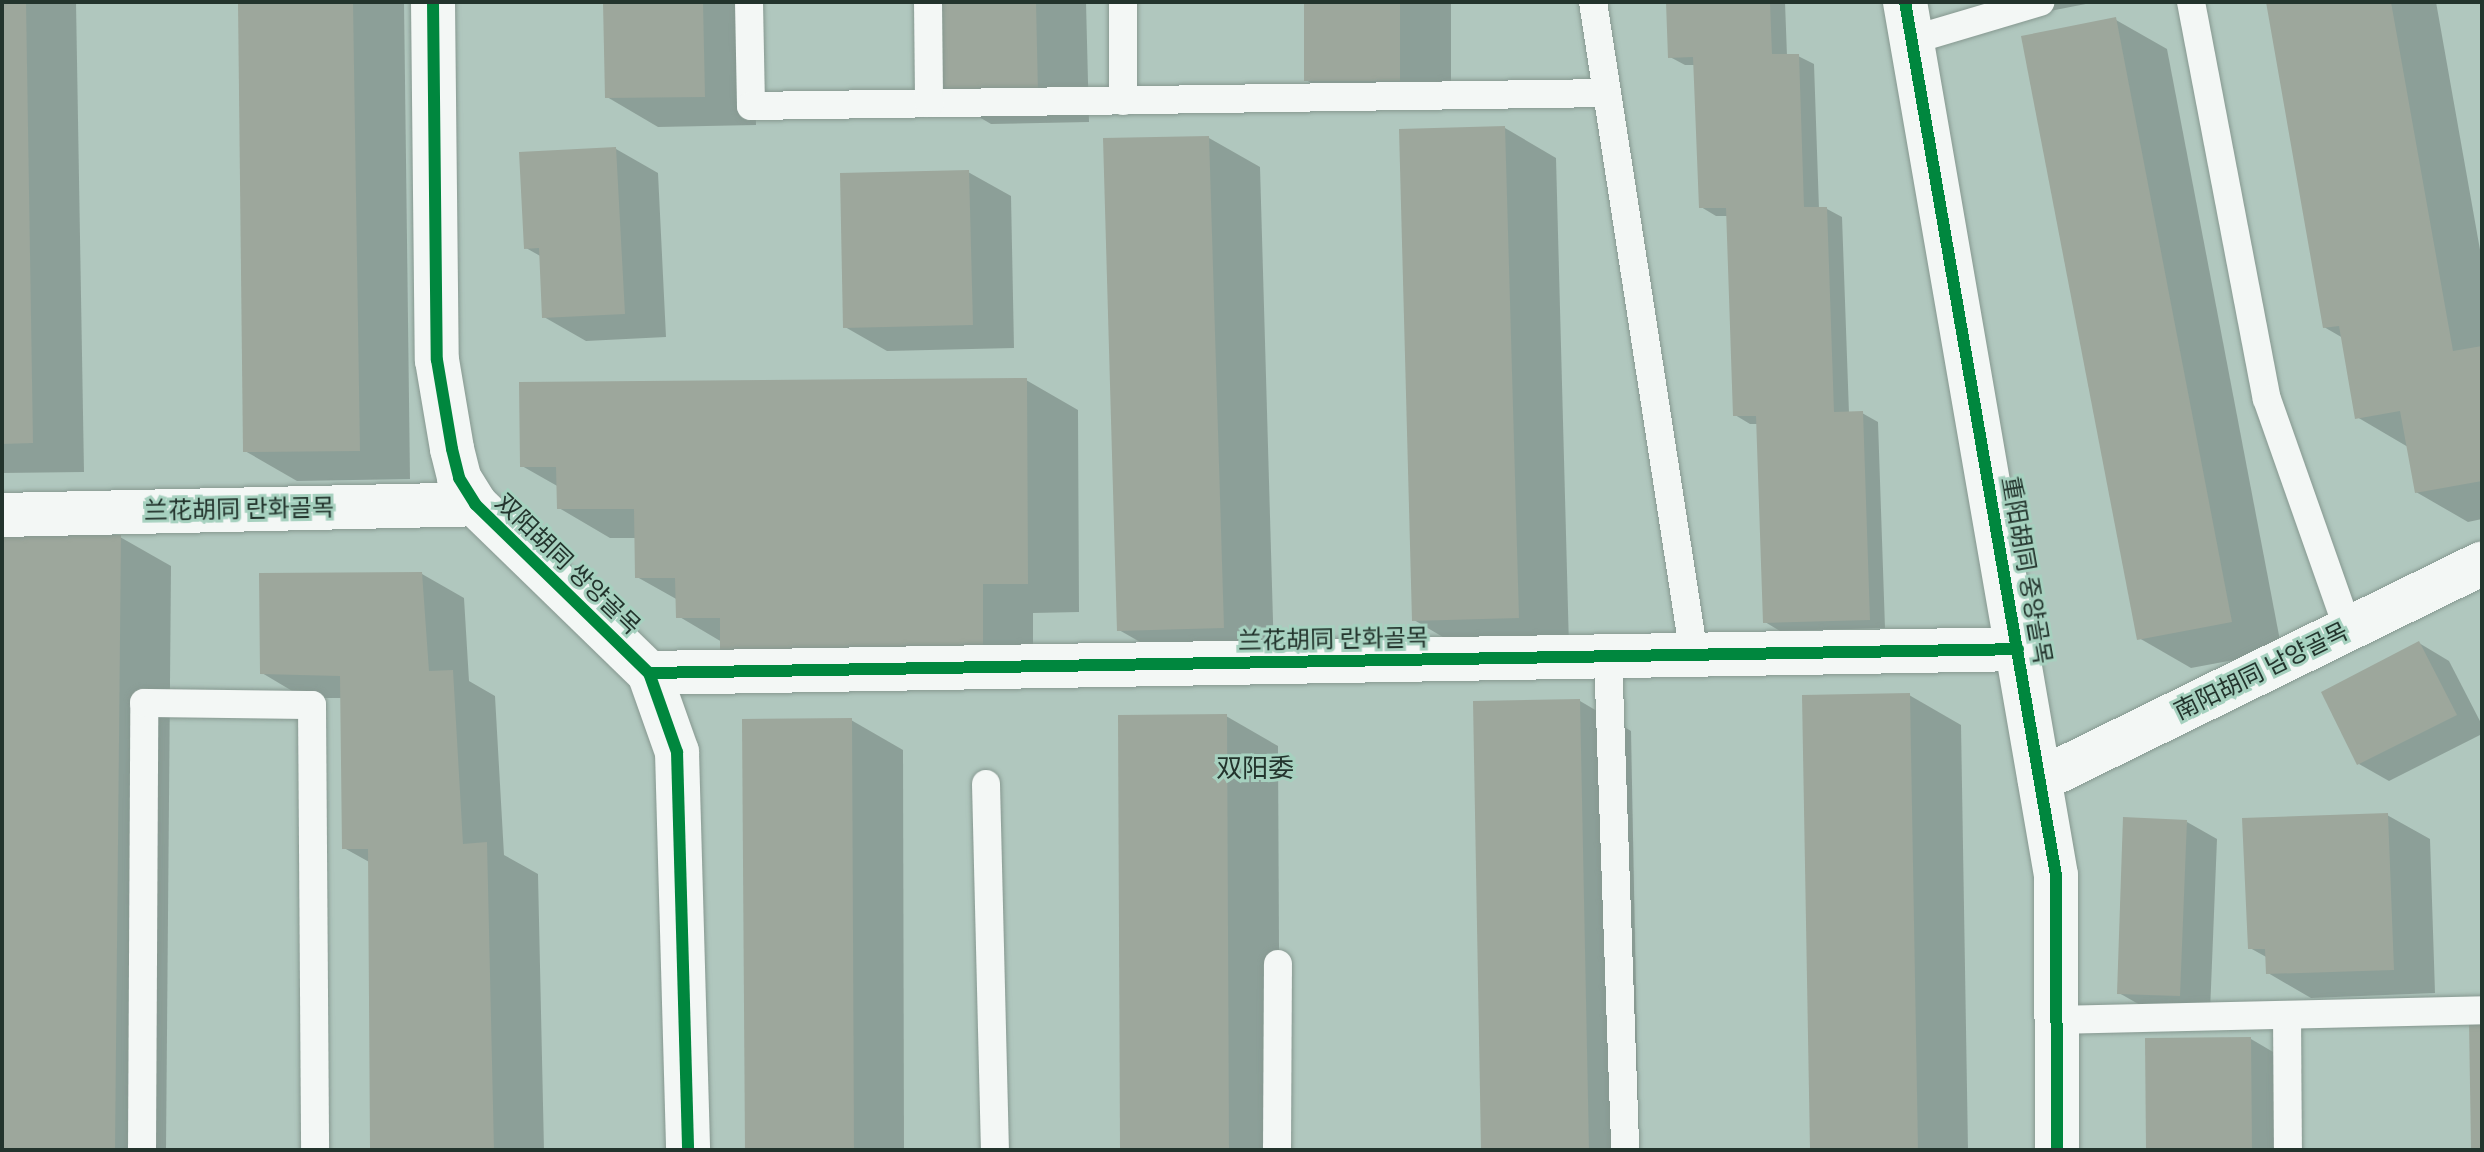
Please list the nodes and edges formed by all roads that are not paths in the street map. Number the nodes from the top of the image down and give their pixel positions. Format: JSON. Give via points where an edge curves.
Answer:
{"nodes":[{"id":1,"x":433,"y":2,"type":"edge"},
{"id":2,"x":749,"y":2,"type":"edge"},
{"id":3,"x":928,"y":2,"type":"edge"},
{"id":4,"x":1123,"y":2,"type":"edge"},
{"id":5,"x":1593,"y":2,"type":"edge"},
{"id":6,"x":2040,"y":2,"type":"edge"},
{"id":7,"x":2191,"y":2,"type":"edge"},
{"id":8,"x":1909,"y":21,"type":"edge"},
{"id":9,"x":1606,"y":93,"type":"junction"},
{"id":10,"x":1123,"y":101,"type":"junction"},
{"id":11,"x":929,"y":103,"type":"junction"},
{"id":12,"x":475,"y":504,"type":"junction"},
{"id":13,"x":2,"y":515,"type":"edge"},
{"id":14,"x":2482,"y":563,"type":"edge"},
{"id":15,"x":2348,"y":629,"type":"junction"},
{"id":16,"x":2018,"y":649,"type":"junction"},
{"id":17,"x":1694,"y":655,"type":"junction"},
{"id":18,"x":1608,"y":656,"type":"junction"},
{"id":19,"x":649,"y":673,"type":"junction"},
{"id":20,"x":2040,"y":780,"type":"junction"},
{"id":21,"x":986,"y":784,"type":"dead end"},
{"id":22,"x":1278,"y":964,"type":"dead end"},
{"id":23,"x":2482,"y":1010,"type":"edge"},
{"id":24,"x":2287,"y":1015,"type":"junction"},
{"id":25,"x":2057,"y":1020,"type":"junction"},
{"id":26,"x":142,"y":1150,"type":"edge"},
{"id":27,"x":315,"y":1150,"type":"edge"},
{"id":28,"x":688,"y":1150,"type":"edge"},
{"id":29,"x":995,"y":1150,"type":"edge"},
{"id":30,"x":1277,"y":1150,"type":"edge"},
{"id":31,"x":1625,"y":1150,"type":"edge"},
{"id":32,"x":2057,"y":1150,"type":"edge"},
{"id":33,"x":2288,"y":1150,"type":"edge"}],
"edges":[{"from":1,"to":12,"type":"street","name":"双阳胡同 쌍양골목","via":[[437,360],[459,478]]},
{"from":2,"to":11,"type":"lane","via":[[751,106]]},
{"from":3,"to":11,"type":"lane"},
{"from":4,"to":10,"type":"lane"},
{"from":5,"to":9,"type":"lane"},
{"from":6,"to":8,"type":"lane"},
{"from":7,"to":15,"type":"lane","via":[[2267,399]]},
{"from":8,"to":16,"type":"street","name":"重阳胡同 중양골목"},
{"from":9,"to":10,"type":"lane"},
{"from":9,"to":17,"type":"lane"},
{"from":10,"to":11,"type":"lane"},
{"from":12,"to":13,"type":"street","name":"兰花胡同 란화골목"},
{"from":12,"to":19,"type":"street","name":"双阳胡同 쌍양골목"},
{"from":14,"to":15,"type":"street","name":"南阳胡同 남양골목"},
{"from":15,"to":20,"type":"street","name":"南阳胡同 남양골목"},
{"from":16,"to":17,"type":"street","name":"兰花胡同 란화골목"},
{"from":16,"to":20,"type":"street","name":"重阳胡同 중양골목"},
{"from":17,"to":18,"type":"street","name":"兰花胡同 란화골목"},
{"from":18,"to":19,"type":"street","name":"兰花胡同 란화골목"},
{"from":18,"to":31,"type":"lane"},
{"from":19,"to":28,"type":"street","name":"双阳胡同 쌍양골목","via":[[677,752]]},
{"from":20,"to":25,"type":"street","name":"重阳胡同 중양골목","via":[[2056,875]]},
{"from":21,"to":29,"type":"lane"},
{"from":22,"to":30,"type":"lane"},
{"from":23,"to":24,"type":"lane"},
{"from":24,"to":25,"type":"lane"},
{"from":24,"to":33,"type":"lane"},
{"from":25,"to":32,"type":"street","name":"重阳胡同 중양골목"},
{"from":26,"to":27,"type":"lane","via":[[144,703],[312,705]]}]}
